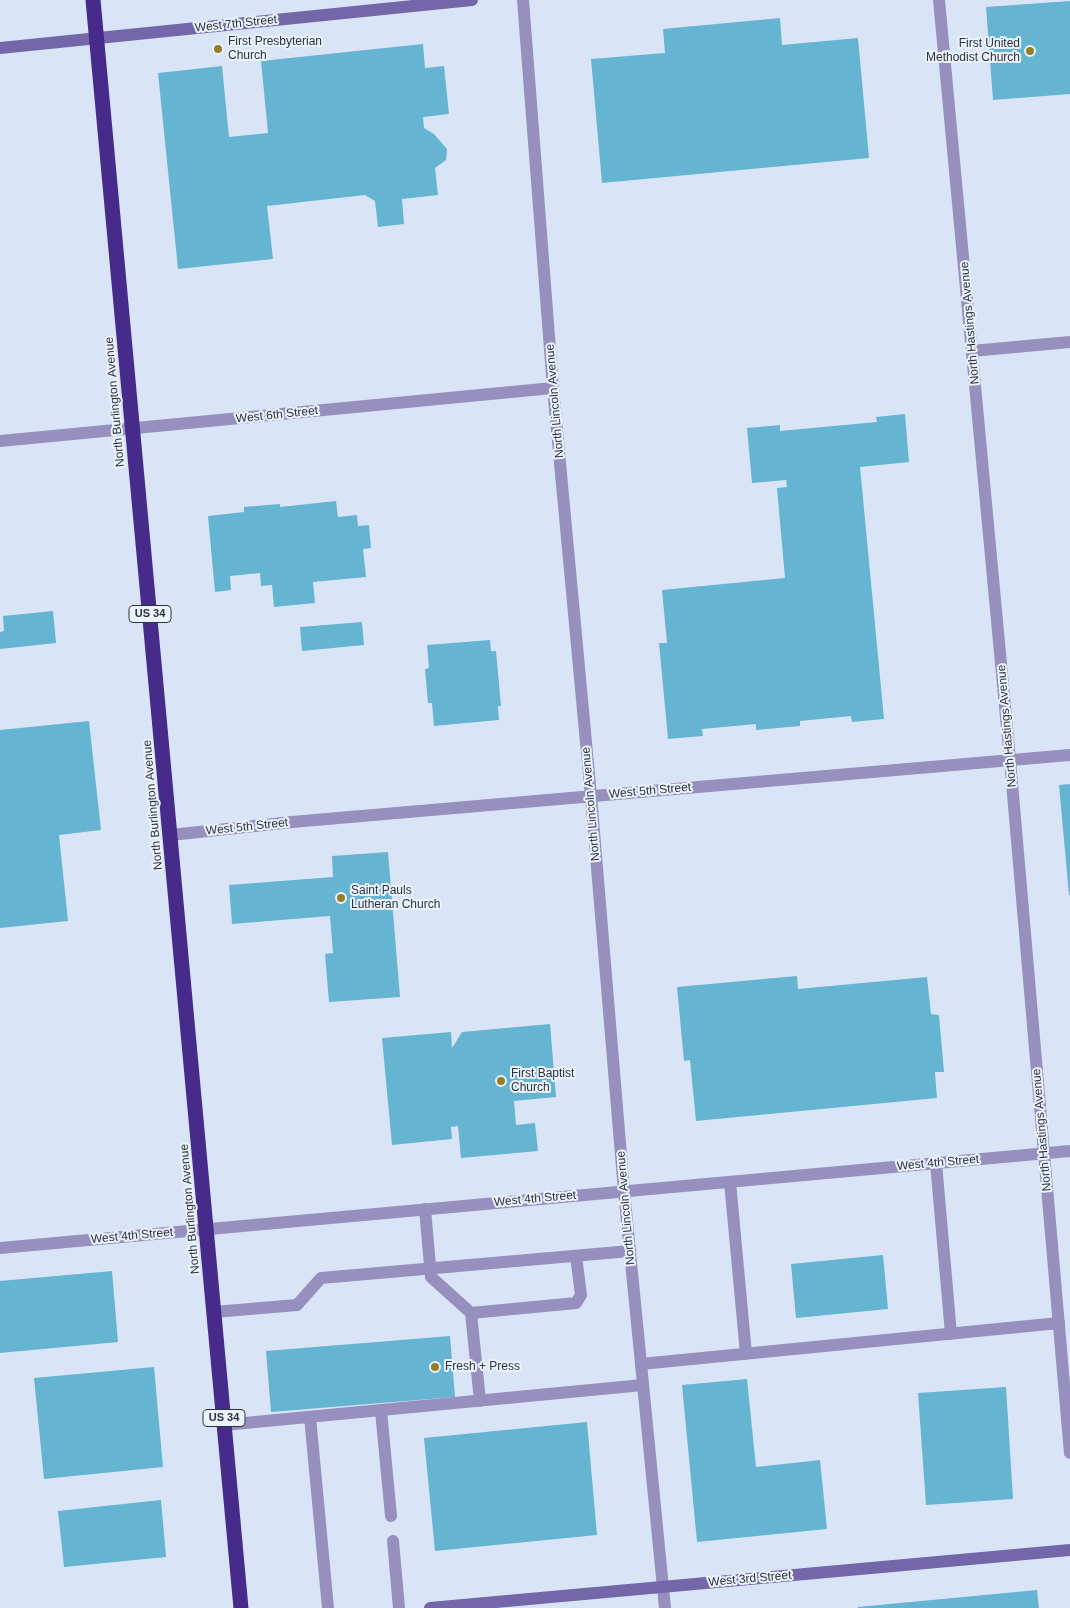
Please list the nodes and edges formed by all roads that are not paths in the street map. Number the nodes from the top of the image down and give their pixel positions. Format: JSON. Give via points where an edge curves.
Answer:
{"nodes":[{"id":1,"x":94,"y":0,"type":"edge"},
{"id":2,"x":472,"y":0,"type":"edge"},
{"id":3,"x":523,"y":0,"type":"edge"},
{"id":4,"x":939,"y":0,"type":"edge"},
{"id":5,"x":97,"y":38,"type":"junction"},
{"id":6,"x":0,"y":48,"type":"edge"},
{"id":7,"x":1070,"y":342,"type":"edge"},
{"id":8,"x":972,"y":351,"type":"junction"},
{"id":9,"x":553,"y":388,"type":"junction"},
{"id":10,"x":132,"y":428,"type":"junction"},
{"id":11,"x":0,"y":440,"type":"edge"},
{"id":12,"x":1070,"y":754,"type":"edge"},
{"id":13,"x":1010,"y":760,"type":"junction"},
{"id":14,"x":591,"y":796,"type":"junction"},
{"id":15,"x":171,"y":835,"type":"junction"},
{"id":16,"x":1070,"y":1151,"type":"edge"},
{"id":17,"x":1044,"y":1153,"type":"junction"},
{"id":18,"x":936,"y":1163,"type":"junction"},
{"id":19,"x":730,"y":1182,"type":"junction"},
{"id":20,"x":624,"y":1191,"type":"junction"},
{"id":21,"x":425,"y":1209,"type":"junction"},
{"id":22,"x":207,"y":1229,"type":"junction"},
{"id":23,"x":0,"y":1248,"type":"edge"},
{"id":24,"x":630,"y":1251,"type":"junction"},
{"id":25,"x":576,"y":1256,"type":"junction"},
{"id":26,"x":430,"y":1268,"type":"junction"},
{"id":27,"x":214,"y":1312,"type":"junction"},
{"id":28,"x":471,"y":1313,"type":"junction"},
{"id":29,"x":1059,"y":1323,"type":"junction"},
{"id":30,"x":951,"y":1334,"type":"junction"},
{"id":31,"x":746,"y":1354,"type":"junction"},
{"id":32,"x":641,"y":1364,"type":"junction"},
{"id":33,"x":643,"y":1385,"type":"junction"},
{"id":34,"x":480,"y":1401,"type":"junction"},
{"id":35,"x":381,"y":1411,"type":"junction"},
{"id":36,"x":310,"y":1417,"type":"junction"},
{"id":37,"x":224,"y":1425,"type":"junction"},
{"id":38,"x":1070,"y":1453,"type":"edge"},
{"id":39,"x":391,"y":1516,"type":"dead end"},
{"id":40,"x":393,"y":1540,"type":"dead end"},
{"id":41,"x":1070,"y":1550,"type":"edge"},
{"id":42,"x":663,"y":1587,"type":"junction"},
{"id":43,"x":241,"y":1608,"type":"edge"},
{"id":44,"x":328,"y":1608,"type":"edge"},
{"id":45,"x":400,"y":1608,"type":"edge"},
{"id":46,"x":430,"y":1608,"type":"edge"},
{"id":47,"x":665,"y":1608,"type":"edge"}],
"edges":[{"from":1,"to":5,"type":"highway","name":"North Burlington Avenue","number":"US 34"},
{"from":2,"to":5,"type":"main road","name":"West 7th Street"},
{"from":3,"to":9,"type":"street","name":"North Lincoln Avenue"},
{"from":4,"to":8,"type":"street","name":"North Hastings Avenue"},
{"from":5,"to":6,"type":"main road","name":"West 7th Street"},
{"from":5,"to":10,"type":"highway","name":"North Burlington Avenue","number":"US 34"},
{"from":7,"to":8,"type":"street"},
{"from":8,"to":13,"type":"street","name":"North Hastings Avenue"},
{"from":9,"to":10,"type":"street","name":"West 6th Street"},
{"from":9,"to":14,"type":"street","name":"North Lincoln Avenue"},
{"from":10,"to":11,"type":"street","name":"West 6th Street"},
{"from":10,"to":15,"type":"highway","name":"North Burlington Avenue","number":"US 34"},
{"from":12,"to":13,"type":"street","name":"West 5th Street"},
{"from":13,"to":14,"type":"street","name":"West 5th Street"},
{"from":13,"to":17,"type":"street","name":"North Hastings Avenue"},
{"from":14,"to":15,"type":"street","name":"West 5th Street"},
{"from":14,"to":20,"type":"street","name":"North Lincoln Avenue"},
{"from":15,"to":22,"type":"highway","name":"North Burlington Avenue","number":"US 34"},
{"from":16,"to":17,"type":"street","name":"West 4th Street"},
{"from":17,"to":18,"type":"street","name":"West 4th Street"},
{"from":17,"to":29,"type":"street","name":"North Hastings Avenue"},
{"from":18,"to":19,"type":"street","name":"West 4th Street"},
{"from":18,"to":30,"type":"street"},
{"from":19,"to":20,"type":"street","name":"West 4th Street"},
{"from":19,"to":31,"type":"street"},
{"from":20,"to":21,"type":"street","name":"West 4th Street"},
{"from":20,"to":24,"type":"street","name":"North Lincoln Avenue"},
{"from":21,"to":22,"type":"street","name":"West 4th Street"},
{"from":21,"to":26,"type":"street"},
{"from":22,"to":23,"type":"street","name":"West 4th Street"},
{"from":22,"to":27,"type":"highway","name":"North Burlington Avenue","number":"US 34"},
{"from":24,"to":25,"type":"street"},
{"from":24,"to":32,"type":"street","name":"North Lincoln Avenue"},
{"from":25,"to":26,"type":"street"},
{"from":25,"to":28,"type":"street","via":[[581,1295],[576,1303]]},
{"from":26,"to":27,"type":"street","via":[[322,1278],[297,1305]]},
{"from":26,"to":28,"type":"street","via":[[431,1277]]},
{"from":27,"to":37,"type":"highway","name":"North Burlington Avenue","number":"US 34"},
{"from":28,"to":34,"type":"street"},
{"from":29,"to":30,"type":"street"},
{"from":29,"to":38,"type":"street","name":"North Hastings Avenue"},
{"from":30,"to":31,"type":"street"},
{"from":31,"to":32,"type":"street"},
{"from":32,"to":33,"type":"street","name":"North Lincoln Avenue"},
{"from":33,"to":34,"type":"street"},
{"from":33,"to":42,"type":"street","name":"North Lincoln Avenue"},
{"from":34,"to":35,"type":"street"},
{"from":35,"to":36,"type":"street"},
{"from":35,"to":39,"type":"street"},
{"from":36,"to":37,"type":"street"},
{"from":36,"to":44,"type":"street"},
{"from":37,"to":43,"type":"highway","name":"North Burlington Avenue","number":"US 34"},
{"from":40,"to":45,"type":"street"},
{"from":41,"to":42,"type":"main road","name":"West 3rd Street"},
{"from":42,"to":46,"type":"main road","name":"West 3rd Street"},
{"from":42,"to":47,"type":"street","name":"North Lincoln Avenue"}]}
